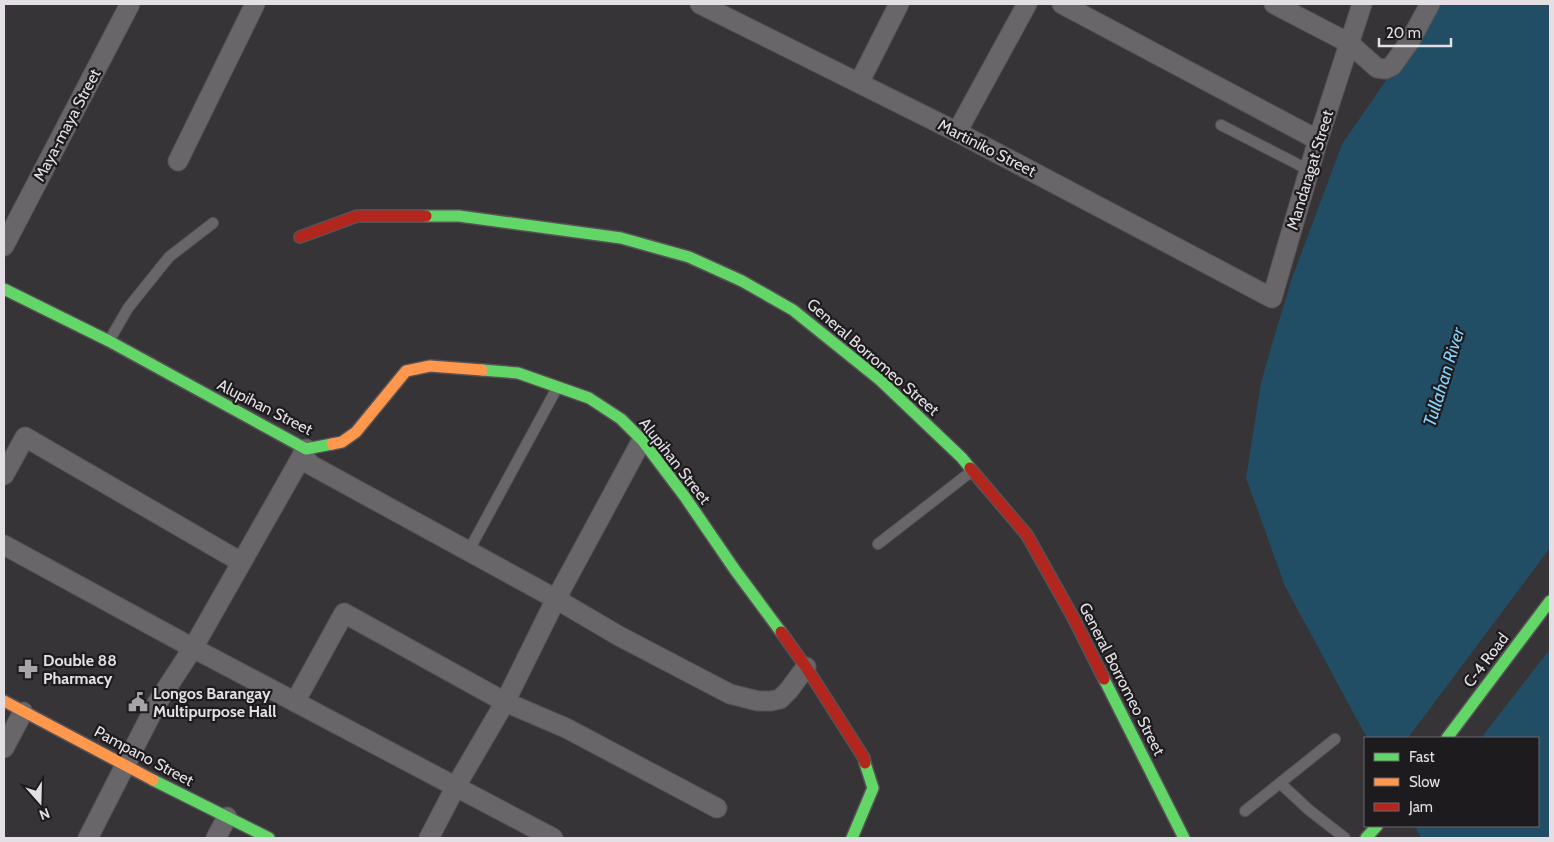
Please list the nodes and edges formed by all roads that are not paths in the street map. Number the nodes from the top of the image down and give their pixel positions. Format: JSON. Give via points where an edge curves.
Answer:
{"nodes":[{"id":1,"x":255,"y":4,"type":"edge"},
{"id":2,"x":700,"y":4,"type":"edge"},
{"id":3,"x":899,"y":4,"type":"edge"},
{"id":4,"x":1027,"y":4,"type":"edge"},
{"id":5,"x":1062,"y":4,"type":"edge"},
{"id":6,"x":1274,"y":4,"type":"edge"},
{"id":7,"x":1362,"y":4,"type":"edge"},
{"id":8,"x":1430,"y":4,"type":"edge"},
{"id":9,"x":128,"y":5,"type":"edge"},
{"id":10,"x":731,"y":11,"type":"edge"},
{"id":11,"x":1349,"y":43,"type":"junction"},
{"id":12,"x":859,"y":83,"type":"junction"},
{"id":13,"x":1221,"y":125,"type":"dead end"},
{"id":14,"x":957,"y":132,"type":"junction"},
{"id":15,"x":1318,"y":140,"type":"junction"},
{"id":16,"x":178,"y":161,"type":"dead end"},
{"id":17,"x":1309,"y":170,"type":"junction"},
{"id":18,"x":213,"y":223,"type":"dead end"},
{"id":19,"x":300,"y":237,"type":"dead end"},
{"id":20,"x":4,"y":246,"type":"edge"},
{"id":21,"x":4,"y":289,"type":"edge"},
{"id":22,"x":1272,"y":298,"type":"joint"},
{"id":23,"x":109,"y":341,"type":"junction"},
{"id":24,"x":558,"y":387,"type":"junction"},
{"id":25,"x":642,"y":440,"type":"junction"},
{"id":26,"x":304,"y":452,"type":"junction"},
{"id":27,"x":973,"y":471,"type":"junction"},
{"id":28,"x":4,"y":475,"type":"edge"},
{"id":29,"x":878,"y":544,"type":"dead end"},
{"id":30,"x":4,"y":545,"type":"edge"},
{"id":31,"x":468,"y":552,"type":"junction"},
{"id":32,"x":241,"y":562,"type":"junction"},
{"id":33,"x":556,"y":599,"type":"junction"},
{"id":34,"x":1550,"y":601,"type":"edge"},
{"id":35,"x":193,"y":648,"type":"junction"},
{"id":36,"x":806,"y":667,"type":"junction"},
{"id":37,"x":4,"y":701,"type":"edge"},
{"id":38,"x":295,"y":702,"type":"junction"},
{"id":39,"x":505,"y":702,"type":"junction"},
{"id":40,"x":23,"y":712,"type":"junction"},
{"id":41,"x":1448,"y":737,"type":"edge"},
{"id":42,"x":1335,"y":739,"type":"dead end"},
{"id":43,"x":4,"y":748,"type":"edge"},
{"id":44,"x":126,"y":766,"type":"junction"},
{"id":45,"x":1280,"y":783,"type":"junction"},
{"id":46,"x":456,"y":786,"type":"junction"},
{"id":47,"x":717,"y":808,"type":"dead end"},
{"id":48,"x":1245,"y":811,"type":"dead end"},
{"id":49,"x":227,"y":817,"type":"junction"},
{"id":50,"x":1376,"y":827,"type":"edge"},
{"id":51,"x":1180,"y":837,"type":"edge"},
{"id":52,"x":88,"y":838,"type":"edge"},
{"id":53,"x":216,"y":838,"type":"edge"},
{"id":54,"x":269,"y":838,"type":"edge"},
{"id":55,"x":429,"y":838,"type":"edge"},
{"id":56,"x":553,"y":838,"type":"edge"},
{"id":57,"x":852,"y":838,"type":"edge"},
{"id":58,"x":1345,"y":838,"type":"edge"},
{"id":59,"x":1366,"y":838,"type":"edge"}],
"edges":[{"from":1,"to":16,"type":"street"},
{"from":2,"to":10,"type":"street","name":"Martiniko Street"},
{"from":3,"to":12,"type":"street"},
{"from":4,"to":14,"type":"street"},
{"from":5,"to":15,"type":"street"},
{"from":6,"to":11,"type":"street"},
{"from":7,"to":11,"type":"street","name":"Mandaragat Street"},
{"from":8,"to":11,"type":"street","via":[[1392,66],[1377,68]]},
{"from":9,"to":20,"type":"street","name":"Maya-maya Street"},
{"from":10,"to":12,"type":"street","name":"Martiniko Street"},
{"from":11,"to":15,"type":"street","name":"Mandaragat Street"},
{"from":12,"to":14,"type":"street","name":"Martiniko Street"},
{"from":13,"to":17,"type":"lane"},
{"from":14,"to":22,"type":"street","name":"Martiniko Street"},
{"from":15,"to":17,"type":"street","name":"Mandaragat Street"},
{"from":17,"to":22,"type":"street","name":"Mandaragat Street"},
{"from":18,"to":23,"type":"lane","via":[[169,258],[128,308]]},
{"from":19,"to":27,"type":"main road","name":"General Borromeo Street","via":[[357,216],[459,216],[621,238],[689,257],[742,281],[793,310],[880,380]]},
{"from":21,"to":23,"type":"main road","name":"Alupihan Street"},
{"from":23,"to":26,"type":"main road","name":"Alupihan Street"},
{"from":24,"to":25,"type":"main road","name":"Alupihan Street","via":[[589,398],[621,419]]},
{"from":24,"to":26,"type":"main road","name":"Alupihan Street","via":[[518,373],[430,366],[406,371],[356,432],[342,442]]},
{"from":24,"to":31,"type":"lane"},
{"from":25,"to":33,"type":"street"},
{"from":25,"to":36,"type":"main road","name":"Alupihan Street"},
{"from":26,"to":31,"type":"street","via":[[311,465]]},
{"from":26,"to":32,"type":"street"},
{"from":27,"to":29,"type":"lane"},
{"from":27,"to":51,"type":"main road","name":"General Borromeo Street","via":[[1027,535],[1074,619]]},
{"from":28,"to":32,"type":"street","via":[[25,437]]},
{"from":30,"to":35,"type":"street"},
{"from":31,"to":33,"type":"street"},
{"from":32,"to":35,"type":"street"},
{"from":33,"to":36,"type":"street","via":[[730,694],[758,701],[780,699]]},
{"from":33,"to":39,"type":"street"},
{"from":34,"to":41,"type":"main road","name":"C-4 Road"},
{"from":35,"to":38,"type":"street"},
{"from":35,"to":44,"type":"street","via":[[157,703]]},
{"from":36,"to":57,"type":"main road","name":"Alupihan Street","via":[[864,758],[873,788]]},
{"from":37,"to":40,"type":"main road","name":"Pampano Street"},
{"from":38,"to":39,"type":"street","via":[[344,613]]},
{"from":38,"to":46,"type":"street"},
{"from":39,"to":46,"type":"street"},
{"from":39,"to":47,"type":"street","via":[[566,728]]},
{"from":40,"to":43,"type":"street"},
{"from":40,"to":44,"type":"main road","name":"Pampano Street"},
{"from":42,"to":45,"type":"lane"},
{"from":44,"to":49,"type":"main road","name":"Pampano Street"},
{"from":44,"to":52,"type":"street"},
{"from":45,"to":48,"type":"lane"},
{"from":45,"to":58,"type":"lane"},
{"from":46,"to":55,"type":"street"},
{"from":46,"to":56,"type":"street"},
{"from":49,"to":53,"type":"street"},
{"from":49,"to":54,"type":"main road","name":"Pampano Street"},
{"from":50,"to":59,"type":"main road"}]}
